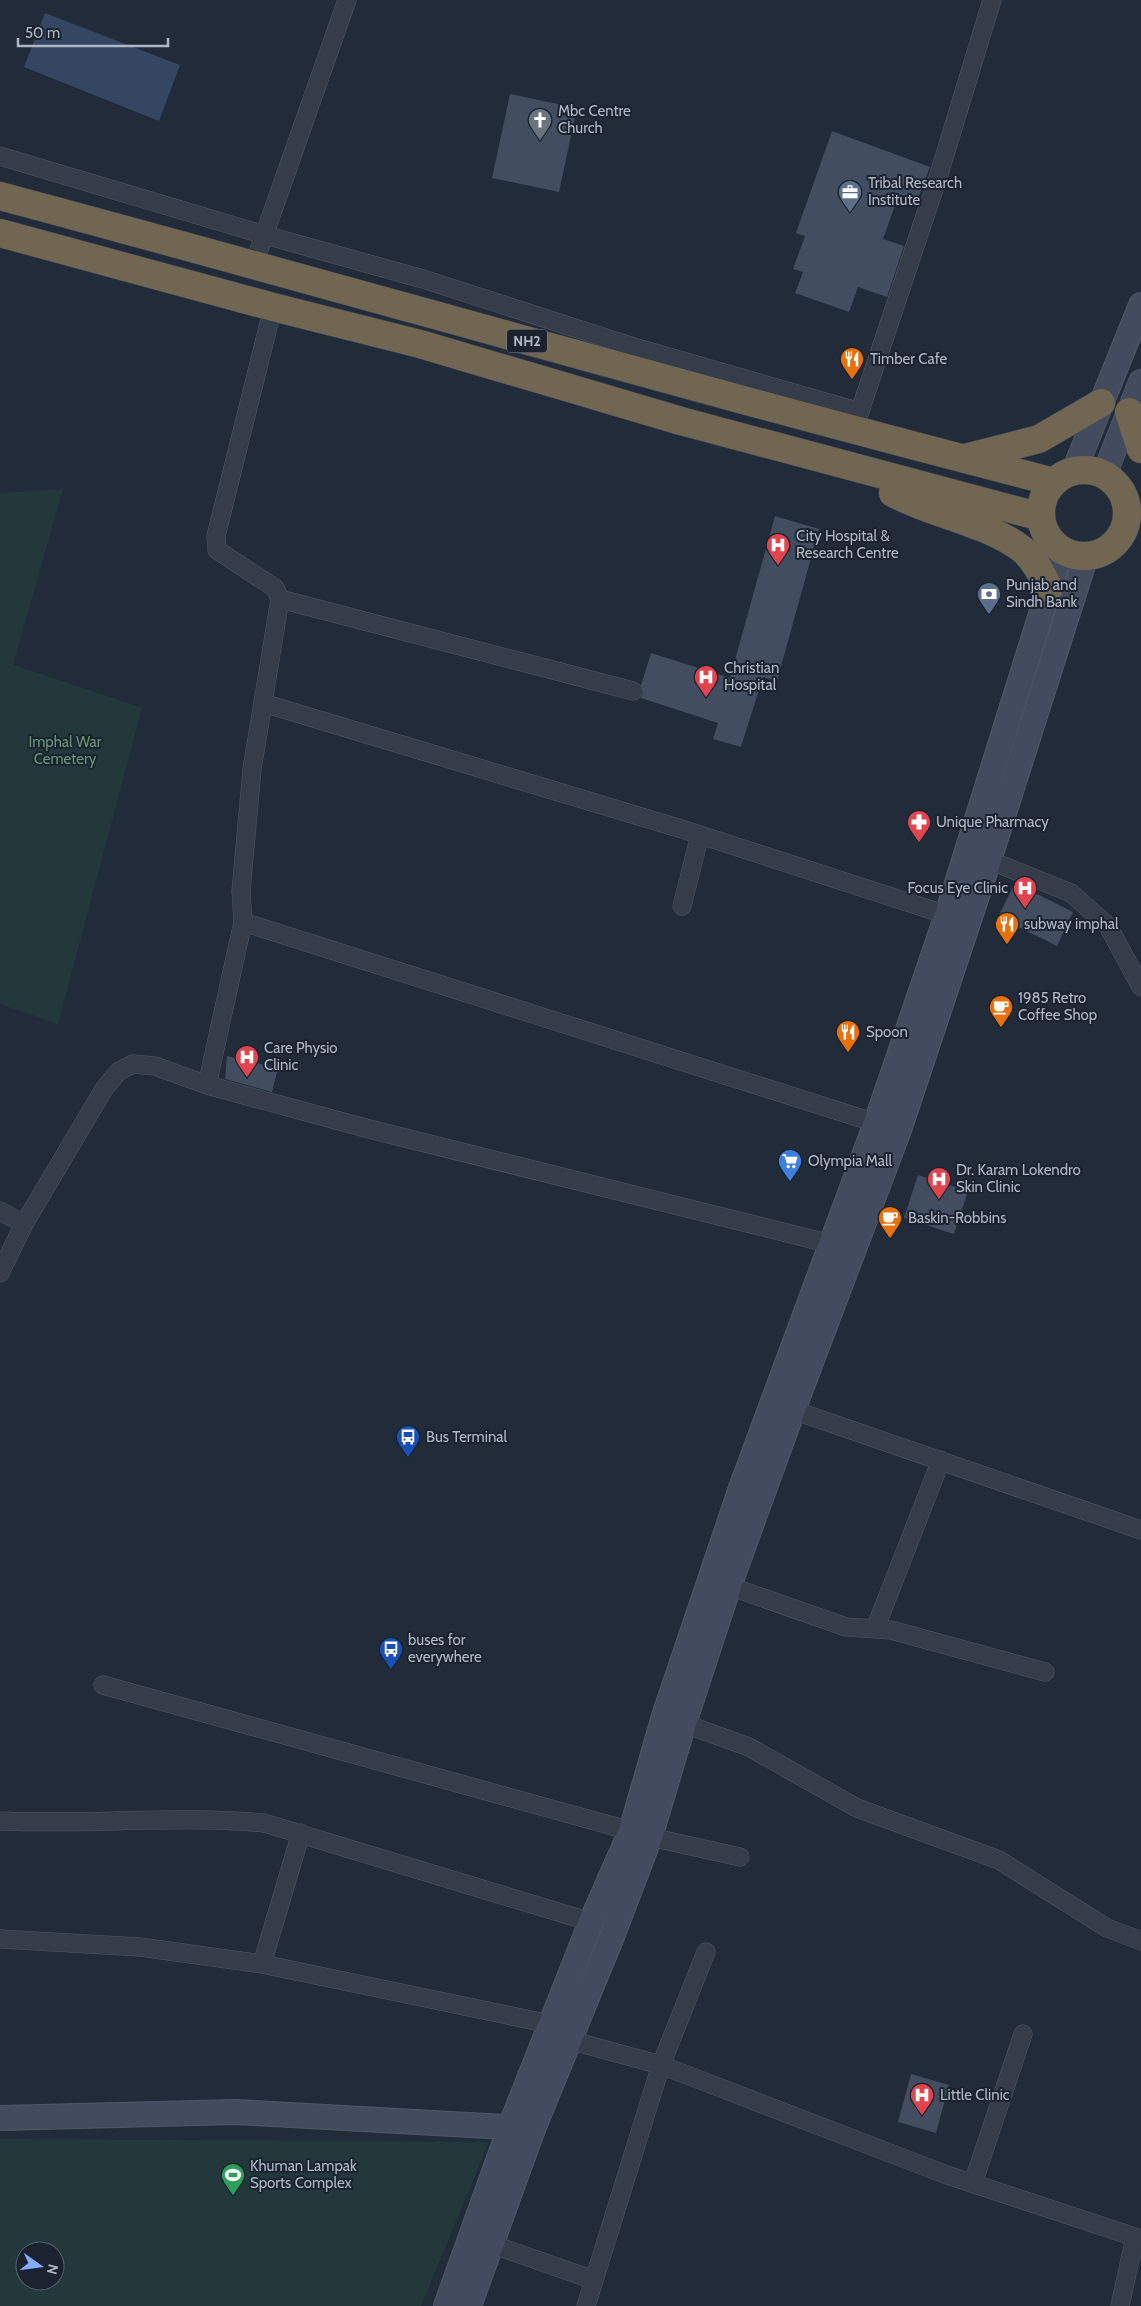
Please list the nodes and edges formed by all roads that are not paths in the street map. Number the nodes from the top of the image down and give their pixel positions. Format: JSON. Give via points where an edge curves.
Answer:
{"nodes":[{"id":1,"x":346,"y":0,"type":"edge"},
{"id":2,"x":992,"y":0,"type":"edge"},
{"id":3,"x":0,"y":156,"type":"edge"},
{"id":4,"x":0,"y":196,"type":"edge"},
{"id":5,"x":0,"y":233,"type":"edge"},
{"id":6,"x":265,"y":235,"type":"junction"},
{"id":7,"x":254,"y":264,"type":"junction"},
{"id":8,"x":1141,"y":305,"type":"edge"},
{"id":9,"x":273,"y":307,"type":"junction"},
{"id":10,"x":1141,"y":382,"type":"edge"},
{"id":11,"x":1101,"y":403,"type":"junction"},
{"id":12,"x":1129,"y":412,"type":"junction"},
{"id":13,"x":856,"y":421,"type":"junction"},
{"id":14,"x":1141,"y":449,"type":"edge"},
{"id":15,"x":964,"y":459,"type":"junction"},
{"id":16,"x":846,"y":466,"type":"junction"},
{"id":17,"x":1104,"y":475,"type":"junction"},
{"id":18,"x":1064,"y":476,"type":"junction"},
{"id":19,"x":1134,"y":511,"type":"edge"},
{"id":20,"x":1041,"y":517,"type":"junction"},
{"id":21,"x":1130,"y":542,"type":"edge"},
{"id":22,"x":1073,"y":553,"type":"junction"},
{"id":23,"x":1049,"y":588,"type":"junction"},
{"id":24,"x":280,"y":599,"type":"junction"},
{"id":25,"x":633,"y":691,"type":"dead end"},
{"id":26,"x":263,"y":703,"type":"junction"},
{"id":27,"x":700,"y":835,"type":"junction"},
{"id":28,"x":989,"y":860,"type":"junction"},
{"id":29,"x":682,"y":906,"type":"dead end"},
{"id":30,"x":947,"y":915,"type":"junction"},
{"id":31,"x":243,"y":922,"type":"junction"},
{"id":32,"x":1141,"y":987,"type":"edge"},
{"id":33,"x":207,"y":1085,"type":"junction"},
{"id":34,"x":876,"y":1123,"type":"junction"},
{"id":35,"x":0,"y":1211,"type":"edge"},
{"id":36,"x":24,"y":1224,"type":"junction"},
{"id":37,"x":831,"y":1244,"type":"junction"},
{"id":38,"x":0,"y":1273,"type":"edge"},
{"id":39,"x":805,"y":1345,"type":"junction"},
{"id":40,"x":792,"y":1410,"type":"junction"},
{"id":41,"x":941,"y":1460,"type":"junction"},
{"id":42,"x":1141,"y":1530,"type":"edge"},
{"id":43,"x":729,"y":1586,"type":"junction"},
{"id":44,"x":875,"y":1629,"type":"junction"},
{"id":45,"x":1045,"y":1672,"type":"dead end"},
{"id":46,"x":102,"y":1685,"type":"dead end"},
{"id":47,"x":674,"y":1720,"type":"junction"},
{"id":48,"x":0,"y":1821,"type":"edge"},
{"id":49,"x":301,"y":1833,"type":"junction"},
{"id":50,"x":640,"y":1834,"type":"junction"},
{"id":51,"x":740,"y":1857,"type":"dead end"},
{"id":52,"x":591,"y":1922,"type":"junction"},
{"id":53,"x":0,"y":1939,"type":"edge"},
{"id":54,"x":1141,"y":1940,"type":"edge"},
{"id":55,"x":706,"y":1952,"type":"dead end"},
{"id":56,"x":262,"y":1964,"type":"junction"},
{"id":57,"x":550,"y":2024,"type":"junction"},
{"id":58,"x":1023,"y":2034,"type":"dead end"},
{"id":59,"x":569,"y":2040,"type":"junction"},
{"id":60,"x":660,"y":2065,"type":"junction"},
{"id":61,"x":0,"y":2118,"type":"edge"},
{"id":62,"x":522,"y":2128,"type":"junction"},
{"id":63,"x":972,"y":2183,"type":"junction"},
{"id":64,"x":1138,"y":2238,"type":"edge"},
{"id":65,"x":491,"y":2244,"type":"junction"},
{"id":66,"x":594,"y":2280,"type":"junction"},
{"id":67,"x":446,"y":2306,"type":"edge"},
{"id":68,"x":469,"y":2306,"type":"edge"},
{"id":69,"x":586,"y":2306,"type":"edge"},
{"id":70,"x":1120,"y":2306,"type":"edge"}],
"edges":[{"from":1,"to":6,"type":"street"},
{"from":2,"to":13,"type":"street","via":[[939,174]]},
{"from":3,"to":6,"type":"street"},
{"from":4,"to":7,"type":"highway","number":"NH2"},
{"from":5,"to":9,"type":"highway","number":"NH2"},
{"from":6,"to":7,"type":"street"},
{"from":6,"to":13,"type":"street","via":[[423,278]]},
{"from":7,"to":13,"type":"highway","number":"NH2"},
{"from":8,"to":11,"type":"main road"},
{"from":9,"to":16,"type":"highway","number":"NH2","via":[[420,344]]},
{"from":9,"to":24,"type":"street","via":[[216,536],[217,550],[275,588]]},
{"from":10,"to":12,"type":"main road"},
{"from":11,"to":15,"type":"highway","via":[[1040,439]]},
{"from":11,"to":18,"type":"main road"},
{"from":12,"to":14,"type":"highway"},
{"from":12,"to":17,"type":"main road"},
{"from":13,"to":15,"type":"highway","number":"NH2"},
{"from":15,"to":18,"type":"highway","number":"NH2"},
{"from":16,"to":20,"type":"highway","number":"NH2"},
{"from":16,"to":23,"type":"highway","via":[[902,498],[1005,538],[1035,562]]},
{"from":17,"to":18,"type":"highway","number":"NH2","via":[[1090,470]]},
{"from":17,"to":19,"type":"highway","via":[[1115,483]]},
{"from":18,"to":20,"type":"highway","via":[[1042,504]]},
{"from":19,"to":21,"type":"highway","via":[[1125,524]]},
{"from":20,"to":22,"type":"highway","via":[[1048,536]]},
{"from":21,"to":22,"type":"highway","via":[[1098,554]]},
{"from":22,"to":23,"type":"main road"},
{"from":22,"to":28,"type":"main road"},
{"from":23,"to":30,"type":"main road"},
{"from":24,"to":25,"type":"street"},
{"from":24,"to":26,"type":"street"},
{"from":26,"to":27,"type":"street"},
{"from":26,"to":31,"type":"street","via":[[252,769],[241,891]]},
{"from":27,"to":29,"type":"street"},
{"from":27,"to":30,"type":"street"},
{"from":28,"to":32,"type":"street","via":[[1071,893],[1108,926]]},
{"from":28,"to":39,"type":"main road","via":[[898,1130]]},
{"from":30,"to":34,"type":"main road"},
{"from":31,"to":33,"type":"street"},
{"from":31,"to":34,"type":"street"},
{"from":33,"to":36,"type":"street","via":[[155,1066],[133,1064],[119,1072],[104,1089]]},
{"from":33,"to":37,"type":"street","via":[[369,1129]]},
{"from":34,"to":37,"type":"main road"},
{"from":35,"to":36,"type":"street"},
{"from":36,"to":38,"type":"street"},
{"from":37,"to":39,"type":"main road"},
{"from":39,"to":40,"type":"main road"},
{"from":39,"to":47,"type":"main road","via":[[741,1488]]},
{"from":40,"to":41,"type":"street"},
{"from":40,"to":43,"type":"main road"},
{"from":41,"to":42,"type":"street"},
{"from":41,"to":44,"type":"street"},
{"from":43,"to":44,"type":"street","via":[[846,1627]]},
{"from":43,"to":47,"type":"main road"},
{"from":44,"to":45,"type":"street","via":[[905,1633]]},
{"from":46,"to":50,"type":"street"},
{"from":47,"to":50,"type":"main road"},
{"from":47,"to":54,"type":"street","via":[[749,1747],[857,1808],[999,1860],[1107,1928]]},
{"from":48,"to":49,"type":"street","via":[[220,1819],[264,1823]]},
{"from":49,"to":52,"type":"street"},
{"from":49,"to":56,"type":"street"},
{"from":50,"to":51,"type":"street"},
{"from":50,"to":52,"type":"main road"},
{"from":50,"to":59,"type":"main road","via":[[612,1939]]},
{"from":52,"to":57,"type":"main road"},
{"from":53,"to":56,"type":"street","via":[[140,1947]]},
{"from":55,"to":60,"type":"street"},
{"from":56,"to":57,"type":"street"},
{"from":57,"to":62,"type":"main road"},
{"from":58,"to":63,"type":"street"},
{"from":59,"to":60,"type":"street"},
{"from":59,"to":62,"type":"main road"},
{"from":60,"to":63,"type":"street"},
{"from":60,"to":66,"type":"street"},
{"from":61,"to":62,"type":"main road","via":[[236,2112]]},
{"from":62,"to":65,"type":"main road"},
{"from":62,"to":67,"type":"main road"},
{"from":63,"to":64,"type":"street"},
{"from":64,"to":70,"type":"street"},
{"from":65,"to":66,"type":"street"},
{"from":65,"to":68,"type":"main road"},
{"from":66,"to":69,"type":"street"}]}
